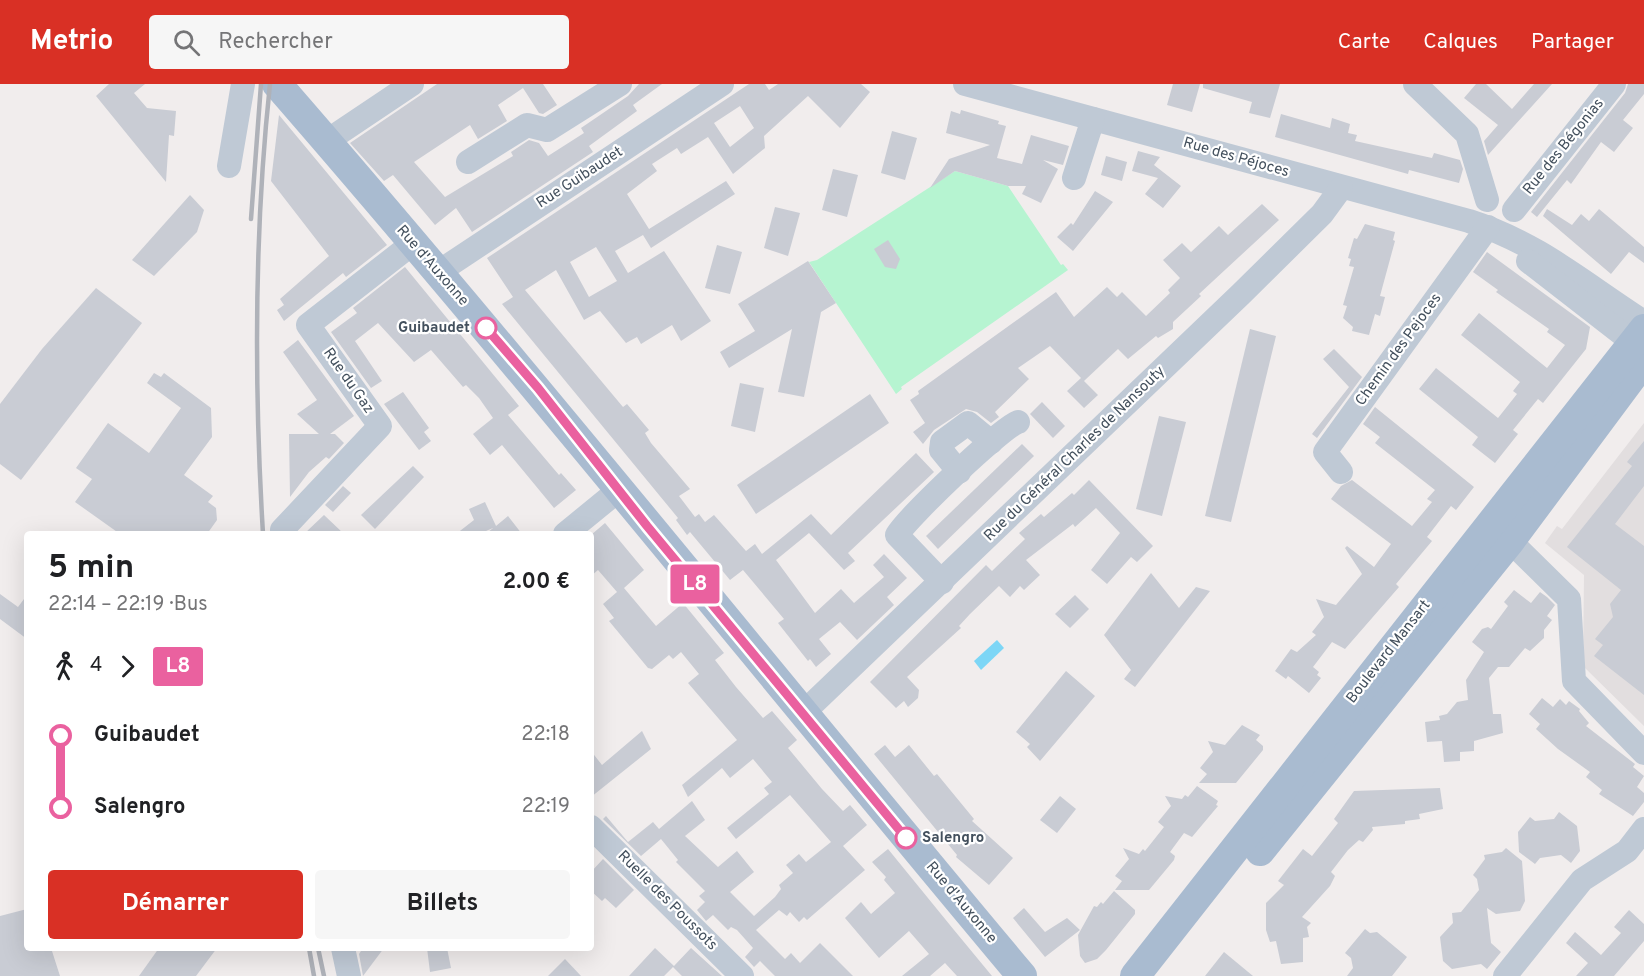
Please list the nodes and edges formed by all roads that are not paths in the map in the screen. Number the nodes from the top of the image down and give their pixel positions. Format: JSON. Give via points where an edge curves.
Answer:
{"nodes":[{"id":1,"x":243,"y":84,"type":"edge"},
{"id":2,"x":277,"y":84,"type":"edge"},
{"id":3,"x":412,"y":84,"type":"edge"},
{"id":4,"x":620,"y":84,"type":"edge"},
{"id":5,"x":723,"y":84,"type":"edge"},
{"id":6,"x":965,"y":84,"type":"edge"},
{"id":7,"x":1414,"y":84,"type":"edge"},
{"id":8,"x":1614,"y":84,"type":"edge"},
{"id":9,"x":1093,"y":119,"type":"junction"},
{"id":10,"x":327,"y":141,"type":"junction"},
{"id":11,"x":468,"y":162,"type":"dead end"},
{"id":12,"x":229,"y":166,"type":"dead end"},
{"id":13,"x":1074,"y":178,"type":"dead end"},
{"id":14,"x":1341,"y":188,"type":"junction"},
{"id":15,"x":1487,"y":201,"type":"junction"},
{"id":16,"x":1514,"y":210,"type":"junction"},
{"id":17,"x":1488,"y":227,"type":"junction"},
{"id":18,"x":412,"y":243,"type":"junction"},
{"id":19,"x":437,"y":273,"type":"junction"},
{"id":20,"x":1642,"y":342,"type":"edge"},
{"id":21,"x":1018,"y":422,"type":"dead end"},
{"id":22,"x":991,"y":442,"type":"junction"},
{"id":23,"x":959,"y":472,"type":"junction"},
{"id":24,"x":1341,"y":472,"type":"dead end"},
{"id":25,"x":620,"y":489,"type":"junction"},
{"id":26,"x":282,"y":531,"type":"edge"},
{"id":27,"x":569,"y":531,"type":"edge"},
{"id":28,"x":1510,"y":541,"type":"junction"},
{"id":29,"x":942,"y":582,"type":"junction"},
{"id":30,"x":802,"y":714,"type":"junction"},
{"id":31,"x":1644,"y":753,"type":"edge"},
{"id":32,"x":1644,"y":829,"type":"edge"},
{"id":33,"x":594,"y":830,"type":"edge"},
{"id":34,"x":344,"y":951,"type":"edge"},
{"id":35,"x":349,"y":976,"type":"edge"},
{"id":36,"x":742,"y":976,"type":"edge"},
{"id":37,"x":1022,"y":976,"type":"edge"},
{"id":38,"x":1135,"y":976,"type":"edge"},
{"id":39,"x":1161,"y":976,"type":"edge"},
{"id":40,"x":1505,"y":976,"type":"edge"}],
"edges":[{"from":1,"to":12,"type":"street"},
{"from":2,"to":10,"type":"main road","name":"Rue d'Auxonne"},
{"from":3,"to":10,"type":"street"},
{"from":4,"to":11,"type":"street","via":[[547,130],[527,125]]},
{"from":5,"to":19,"type":"street","name":"Rue Guibaudet"},
{"from":6,"to":9,"type":"street","name":"Rue des Péjoces"},
{"from":7,"to":15,"type":"street","via":[[1467,134]]},
{"from":8,"to":16,"type":"street","name":"Rue des Bégonias"},
{"from":9,"to":13,"type":"street"},
{"from":9,"to":14,"type":"street","name":"Rue des Péjoces"},
{"from":10,"to":18,"type":"main road","name":"Rue d'Auxonne"},
{"from":14,"to":17,"type":"street","name":"Rue des Péjoces"},
{"from":14,"to":29,"type":"street","name":"Rue du Général Charles de Nansouty","via":[[1322,214]]},
{"from":15,"to":16,"type":"street"},
{"from":15,"to":17,"type":"street","via":[[1478,205]]},
{"from":16,"to":17,"type":"street","name":"Rue des Bégonias"},
{"from":17,"to":20,"type":"street","via":[[1528,261]]},
{"from":17,"to":24,"type":"street","name":"Chemin des Pejoces","via":[[1325,452]]},
{"from":18,"to":19,"type":"main road","name":"Rue d'Auxonne"},
{"from":18,"to":26,"type":"street","name":"Rue du Gaz","via":[[308,325],[380,426]]},
{"from":19,"to":25,"type":"main road","name":"Rue d'Auxonne"},
{"from":20,"to":28,"type":"main road","name":"Boulevard Mansart","via":[[1635,373]]},
{"from":20,"to":38,"type":"main road","name":"Boulevard Mansart"},
{"from":21,"to":22,"type":"street"},
{"from":22,"to":23,"type":"street"},
{"from":22,"to":23,"type":"street","via":[[968,423],[942,442],[941,450]]},
{"from":23,"to":29,"type":"street","via":[[897,535]]},
{"from":25,"to":27,"type":"street"},
{"from":25,"to":30,"type":"main road","name":"Rue d'Auxonne"},
{"from":28,"to":31,"type":"street","via":[[1569,599],[1573,673],[1578,688]]},
{"from":28,"to":39,"type":"main road","name":"Boulevard Mansart"},
{"from":29,"to":30,"type":"street","name":"Rue du Général Charles de Nansouty"},
{"from":30,"to":37,"type":"main road","name":"Rue d'Auxonne"},
{"from":32,"to":40,"type":"street","via":[[1627,850],[1582,880]]},
{"from":33,"to":36,"type":"street","name":"Ruelle des Poussots"},
{"from":34,"to":35,"type":"street"}]}
